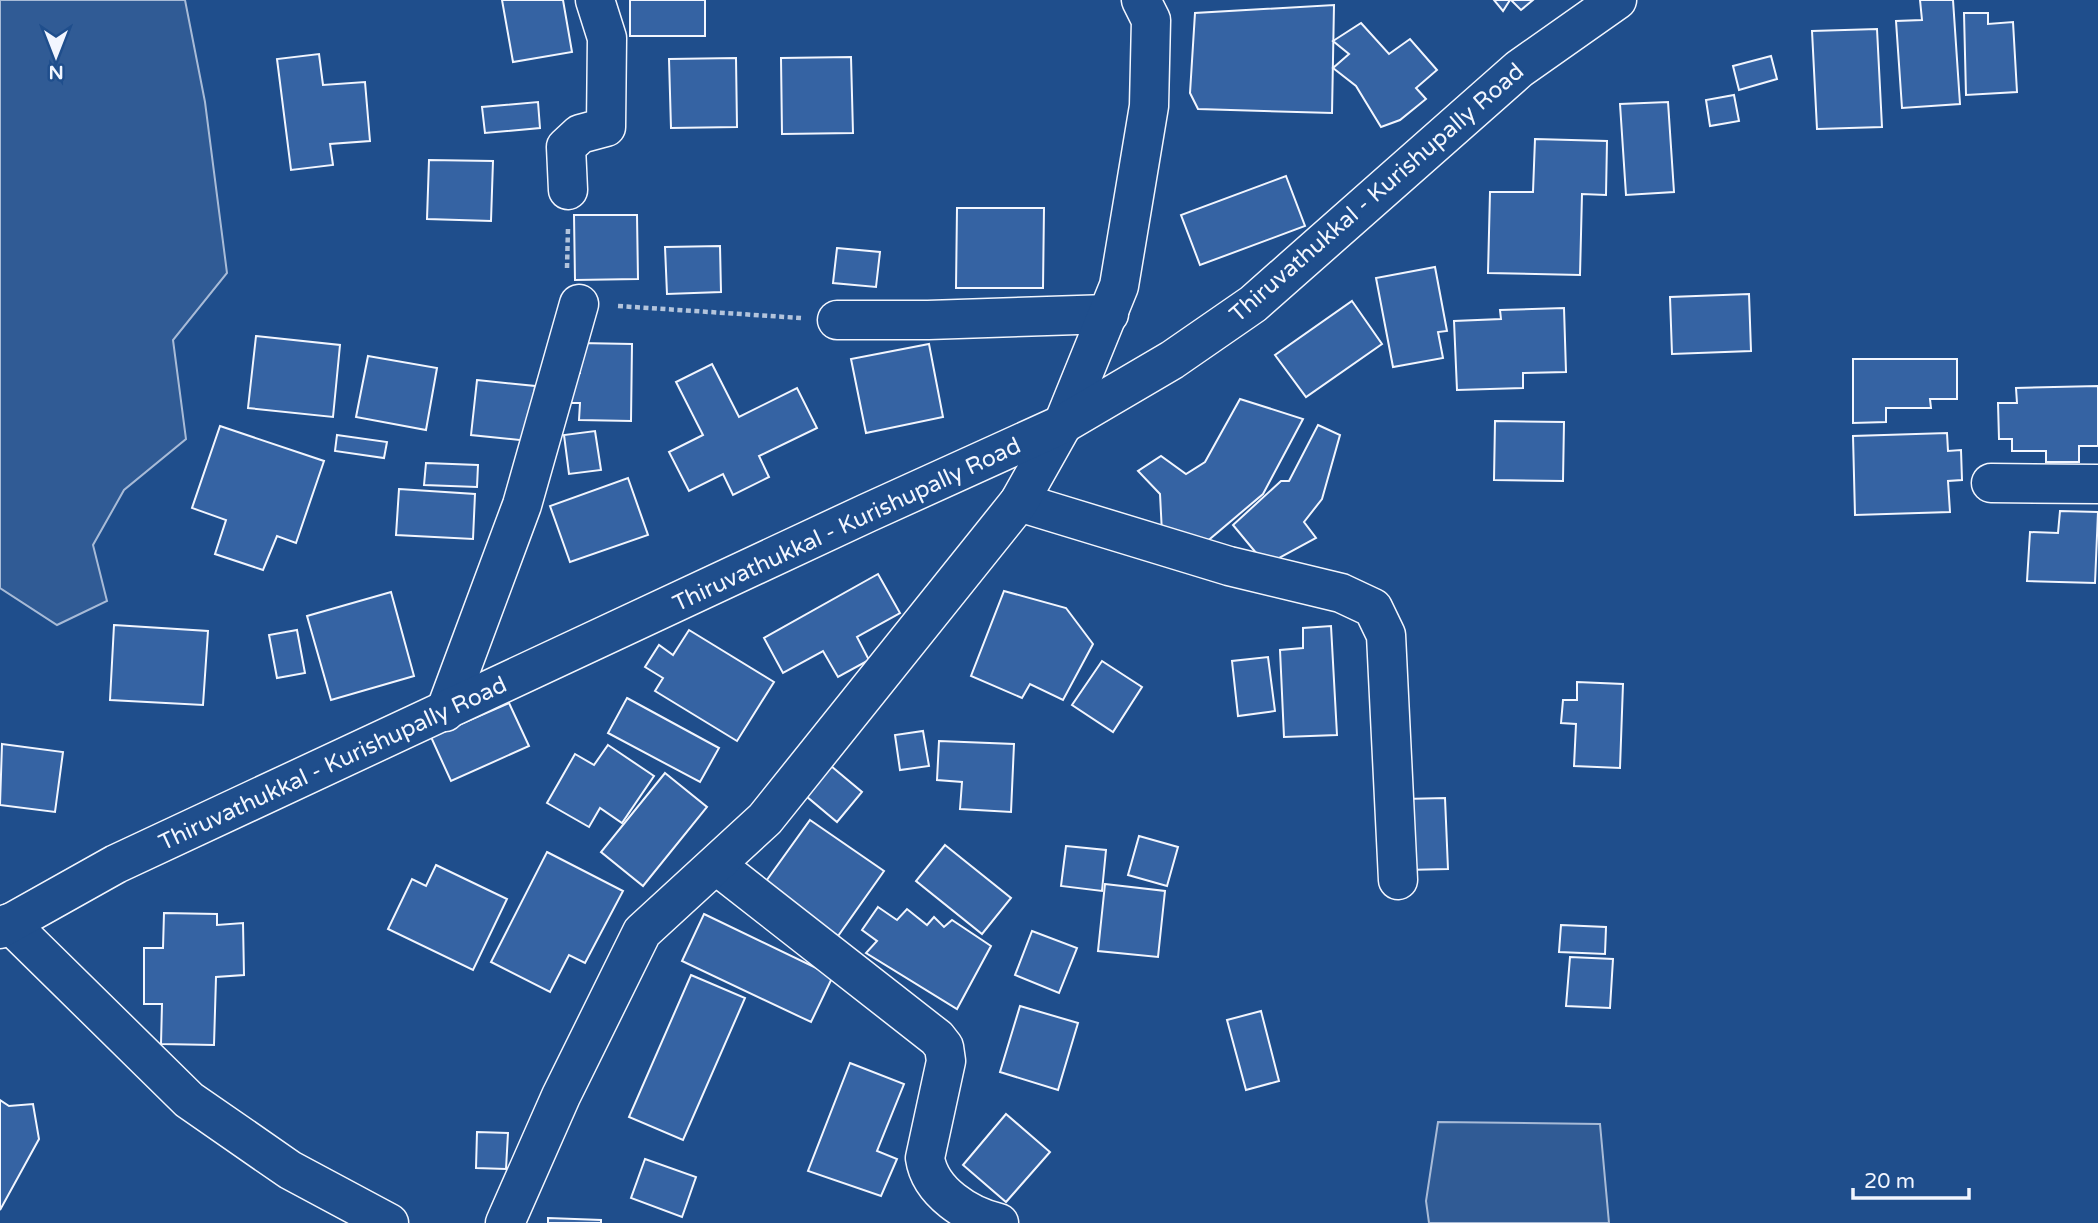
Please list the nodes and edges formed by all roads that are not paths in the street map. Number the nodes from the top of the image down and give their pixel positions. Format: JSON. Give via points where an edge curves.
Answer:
{"nodes":[{"id":1,"x":595,"y":0,"type":"edge"},
{"id":2,"x":1141,"y":0,"type":"edge"},
{"id":3,"x":1617,"y":0,"type":"edge"},
{"id":4,"x":568,"y":190,"type":"road end"},
{"id":5,"x":579,"y":304,"type":"road end"},
{"id":6,"x":1109,"y":314,"type":"junction"},
{"id":7,"x":837,"y":320,"type":"road end"},
{"id":8,"x":1063,"y":424,"type":"junction"},
{"id":9,"x":1991,"y":483,"type":"dead end"},
{"id":10,"x":2098,"y":484,"type":"edge"},
{"id":11,"x":1019,"y":502,"type":"junction"},
{"id":12,"x":445,"y":712,"type":"junction"},
{"id":13,"x":716,"y":865,"type":"junction"},
{"id":14,"x":1398,"y":880,"type":"dead end"},
{"id":15,"x":5,"y":926,"type":"edge"},
{"id":16,"x":389,"y":1223,"type":"edge"},
{"id":17,"x":505,"y":1223,"type":"edge"},
{"id":18,"x":999,"y":1223,"type":"edge"}],
"edges":[{"from":1,"to":4,"type":"street","via":[[607,38],[606,127],[580,134],[566,147]]},
{"from":2,"to":6,"type":"street","via":[[1151,20],[1149,106],[1119,286]]},
{"from":3,"to":8,"type":"street","name":"Thiruvathukkal - Kurishupally Road","via":[[1519,69],[1253,304],[1172,360]]},
{"from":5,"to":12,"type":"street","via":[[522,505]]},
{"from":6,"to":7,"type":"street"},
{"from":6,"to":8,"type":"street"},
{"from":8,"to":11,"type":"street"},
{"from":8,"to":12,"type":"street","name":"Thiruvathukkal - Kurishupally Road"},
{"from":9,"to":10,"type":"street"},
{"from":11,"to":13,"type":"street","via":[[765,819]]},
{"from":11,"to":14,"type":"street","via":[[1229,566],[1341,593],[1373,608],[1386,635]]},
{"from":12,"to":15,"type":"street","name":"Thiruvathukkal - Kurishupally Road","via":[[116,864]]},
{"from":13,"to":17,"type":"street","via":[[642,932]]},
{"from":13,"to":18,"type":"street","via":[[937,1038],[946,1061],[925,1158],[927,1173],[934,1185],[979,1219]]},
{"from":15,"to":16,"type":"street","via":[[189,1100],[290,1170]]}]}
